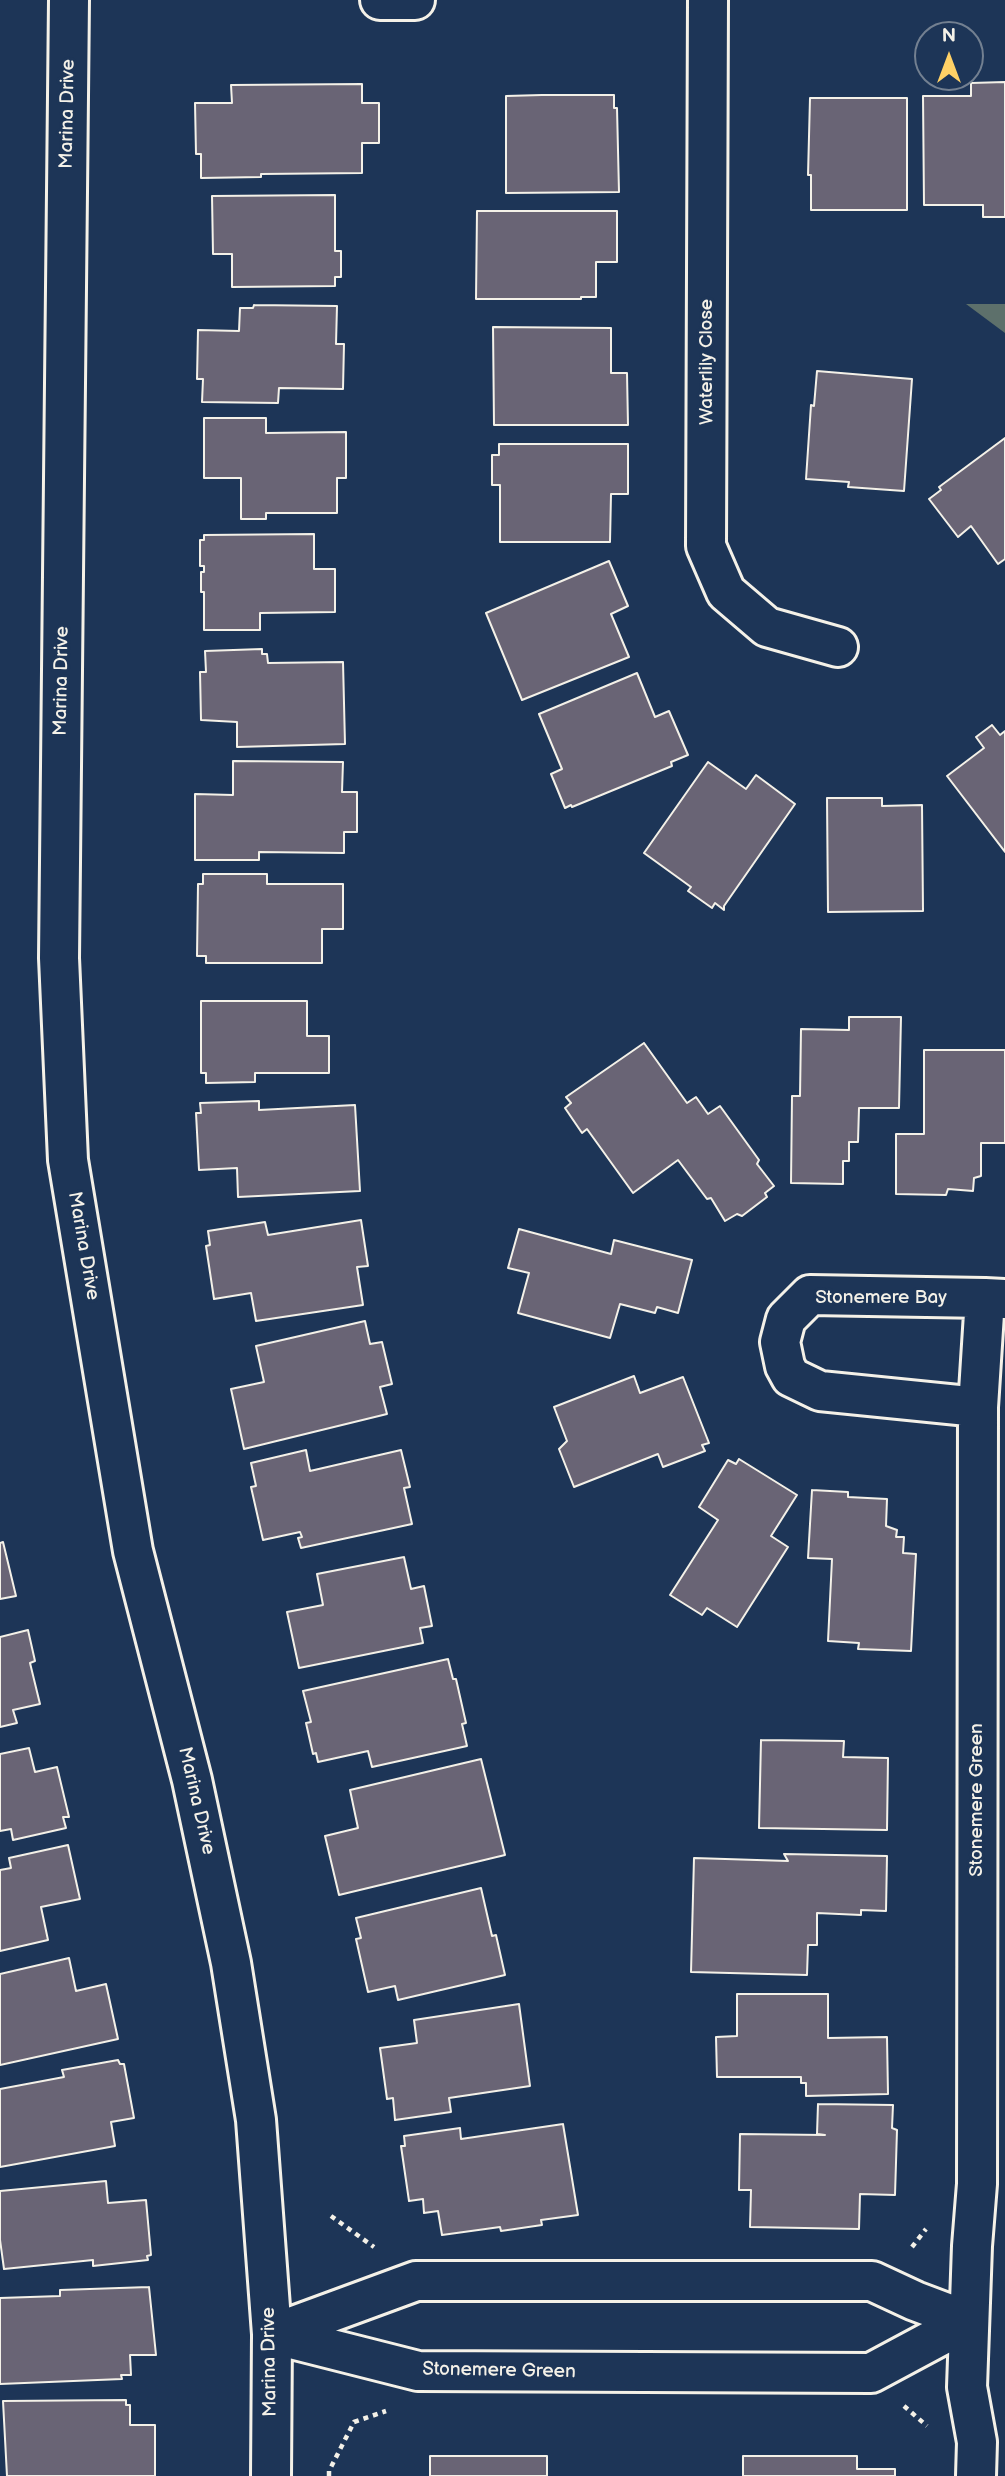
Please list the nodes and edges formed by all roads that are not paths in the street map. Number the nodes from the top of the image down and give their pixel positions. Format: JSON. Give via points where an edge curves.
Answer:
{"nodes":[{"id":1,"x":69,"y":0,"type":"edge"},
{"id":2,"x":380,"y":0,"type":"edge"},
{"id":3,"x":415,"y":0,"type":"edge"},
{"id":4,"x":708,"y":0,"type":"edge"},
{"id":5,"x":838,"y":647,"type":"dead end"},
{"id":6,"x":995,"y":1298,"type":"edge"},
{"id":7,"x":978,"y":1407,"type":"junction"},
{"id":8,"x":968,"y":2321,"type":"junction"},
{"id":9,"x":272,"y":2334,"type":"junction"},
{"id":10,"x":271,"y":2476,"type":"edge"},
{"id":11,"x":976,"y":2476,"type":"edge"}],
"edges":[{"from":1,"to":9,"type":"street","name":"Marina Drive","via":[[59,958],[68,1160],[133,1551],[192,1780],[231,1963],[256,2120]]},
{"from":2,"to":3,"type":"street"},
{"from":4,"to":5,"type":"street","name":"Waterlily Close","via":[[706,546],[726,592],[767,628]]},
{"from":6,"to":7,"type":"street","name":"Stonemere Green"},
{"from":6,"to":7,"type":"street","name":"Stonemere Bay","via":[[810,1295],[786,1319],[780,1342],[790,1377],[820,1391]]},
{"from":7,"to":8,"type":"street","name":"Stonemere Green","via":[[977,2184]]},
{"from":8,"to":9,"type":"street","via":[[872,2281],[416,2281]]},
{"from":8,"to":9,"type":"street","name":"Stonemere Green","via":[[871,2373],[418,2371]]},
{"from":8,"to":11,"type":"street","name":"Stonemere Green","via":[[967,2387],[977,2442]]},
{"from":9,"to":10,"type":"street","name":"Marina Drive"}]}
